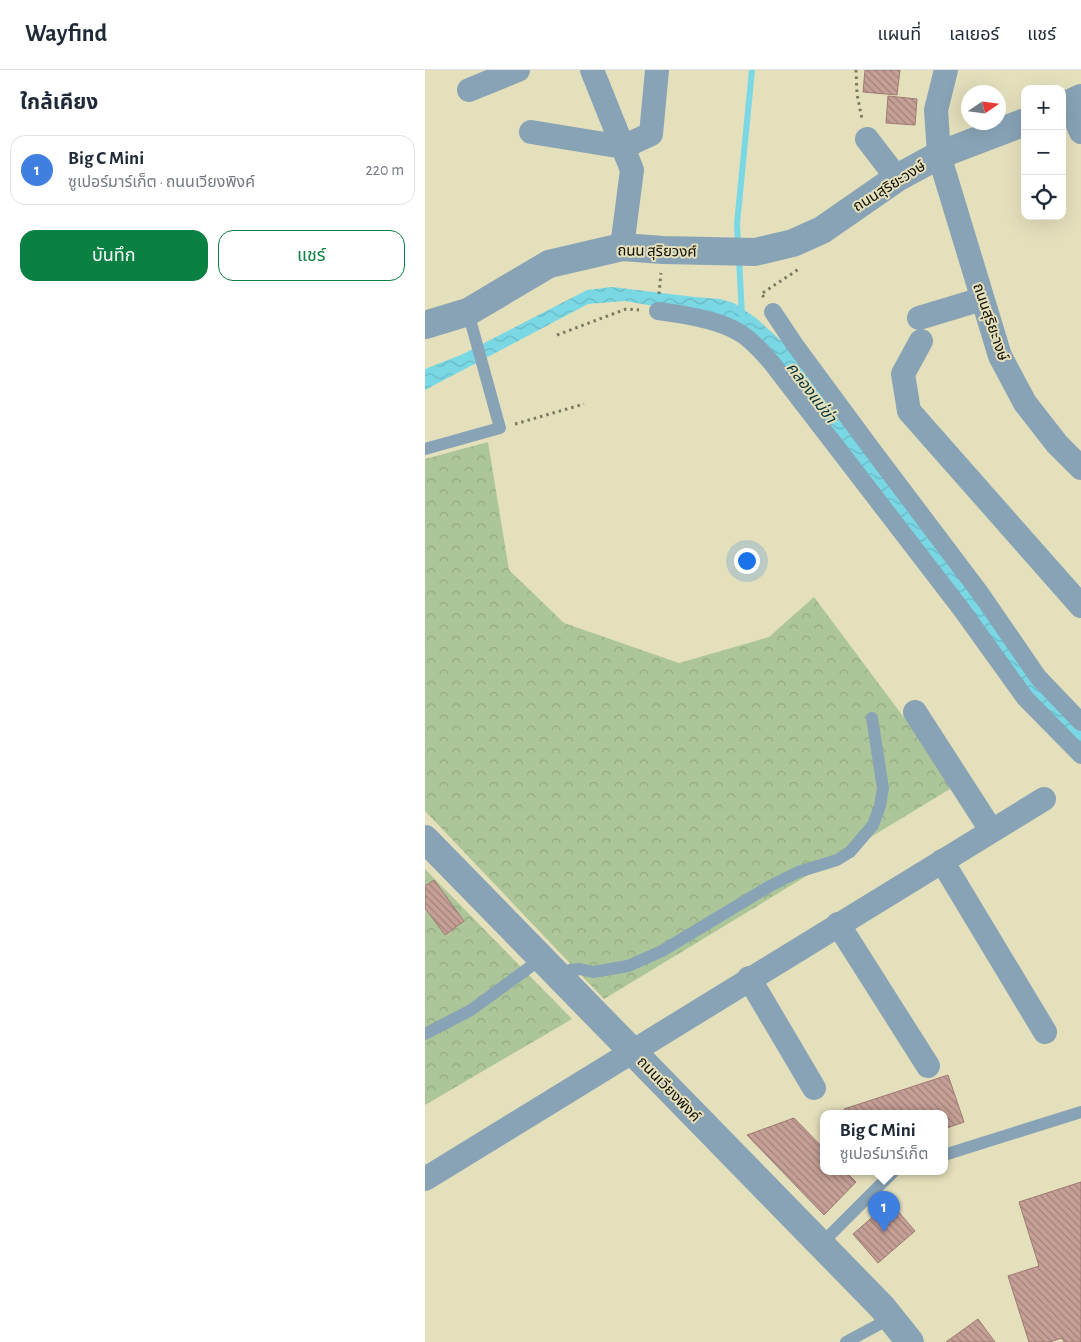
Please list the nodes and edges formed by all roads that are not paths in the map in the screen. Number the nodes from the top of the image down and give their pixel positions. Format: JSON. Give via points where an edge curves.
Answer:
{"nodes":[{"id":1,"x":518,"y":70,"type":"edge"},
{"id":2,"x":592,"y":70,"type":"edge"},
{"id":3,"x":657,"y":70,"type":"edge"},
{"id":4,"x":947,"y":70,"type":"edge"},
{"id":5,"x":469,"y":90,"type":"dead end"},
{"id":6,"x":1071,"y":103,"type":"edge"},
{"id":7,"x":1021,"y":124,"type":"edge"},
{"id":8,"x":531,"y":132,"type":"dead end"},
{"id":9,"x":1081,"y":132,"type":"edge"},
{"id":10,"x":867,"y":139,"type":"road end"},
{"id":11,"x":623,"y":147,"type":"junction"},
{"id":12,"x":939,"y":155,"type":"junction"},
{"id":13,"x":897,"y":178,"type":"junction"},
{"id":14,"x":622,"y":247,"type":"junction"},
{"id":15,"x":755,"y":252,"type":"joint"},
{"id":16,"x":982,"y":299,"type":"junction"},
{"id":17,"x":658,"y":311,"type":"road end"},
{"id":18,"x":468,"y":312,"type":"junction"},
{"id":19,"x":773,"y":312,"type":"dead end"},
{"id":20,"x":425,"y":325,"type":"edge"},
{"id":21,"x":425,"y":449,"type":"edge"},
{"id":22,"x":1081,"y":468,"type":"edge"},
{"id":23,"x":1081,"y":606,"type":"edge"},
{"id":24,"x":915,"y":712,"type":"dead end"},
{"id":25,"x":872,"y":718,"type":"dead end"},
{"id":26,"x":1081,"y":722,"type":"edge"},
{"id":27,"x":1081,"y":755,"type":"edge"},
{"id":28,"x":1043,"y":799,"type":"dead end"},
{"id":29,"x":991,"y":830,"type":"junction"},
{"id":30,"x":425,"y":839,"type":"edge"},
{"id":31,"x":942,"y":861,"type":"junction"},
{"id":32,"x":838,"y":924,"type":"junction"},
{"id":33,"x":541,"y":958,"type":"junction"},
{"id":34,"x":560,"y":978,"type":"junction"},
{"id":35,"x":749,"y":978,"type":"junction"},
{"id":36,"x":1045,"y":1032,"type":"dead end"},
{"id":37,"x":425,"y":1034,"type":"edge"},
{"id":38,"x":633,"y":1052,"type":"junction"},
{"id":39,"x":928,"y":1066,"type":"dead end"},
{"id":40,"x":814,"y":1088,"type":"dead end"},
{"id":41,"x":1081,"y":1112,"type":"edge"},
{"id":42,"x":948,"y":1154,"type":"edge"},
{"id":43,"x":890,"y":1175,"type":"edge"},
{"id":44,"x":425,"y":1179,"type":"edge"},
{"id":45,"x":821,"y":1244,"type":"junction"},
{"id":46,"x":891,"y":1318,"type":"junction"},
{"id":47,"x":846,"y":1342,"type":"edge"},
{"id":48,"x":910,"y":1342,"type":"edge"}],
"edges":[{"from":1,"to":5,"type":"street"},
{"from":2,"to":11,"type":"street"},
{"from":3,"to":11,"type":"street","via":[[651,134]]},
{"from":4,"to":12,"type":"street","name":"ถนนสุริยะางษ์","via":[[936,110]]},
{"from":6,"to":9,"type":"street"},
{"from":7,"to":12,"type":"street","name":"ถนนสุริยะวงษ์"},
{"from":8,"to":11,"type":"street"},
{"from":10,"to":13,"type":"street"},
{"from":11,"to":14,"type":"street","via":[[633,170]]},
{"from":12,"to":13,"type":"street","name":"ถนนสุริยะวงษ์"},
{"from":12,"to":16,"type":"street","name":"ถนนสุริยะางษ์"},
{"from":13,"to":15,"type":"street","name":"ถนนสุริยะวงษ์","via":[[822,230],[793,243]]},
{"from":14,"to":15,"type":"street","name":"ถนน สุริยวงศ์"},
{"from":14,"to":18,"type":"street","name":"ถนน สุริยวงศ์","via":[[549,264]]},
{"from":16,"to":22,"type":"street","name":"ถนนสุริยะางษ์","via":[[1001,356],[1025,404]]},
{"from":16,"to":23,"type":"street","via":[[920,330],[903,374],[909,412]]},
{"from":17,"to":27,"type":"street","via":[[682,314],[740,332],[754,344],[961,610],[1025,698]]},
{"from":18,"to":20,"type":"street","name":"ถนน สุริยวงศ์"},
{"from":18,"to":21,"type":"lane","via":[[500,428]]},
{"from":19,"to":26,"type":"street","via":[[981,594],[1038,677]]},
{"from":24,"to":29,"type":"street"},
{"from":25,"to":34,"type":"lane","via":[[883,788],[873,825],[850,852],[770,886],[662,950],[628,966],[593,972],[570,970]]},
{"from":28,"to":29,"type":"street"},
{"from":29,"to":31,"type":"street"},
{"from":30,"to":33,"type":"street","name":"ถนนเวียงพิงค์"},
{"from":31,"to":32,"type":"street"},
{"from":31,"to":36,"type":"street"},
{"from":32,"to":35,"type":"street"},
{"from":32,"to":39,"type":"street"},
{"from":33,"to":34,"type":"street","name":"ถนนเวียงพิงค์"},
{"from":33,"to":37,"type":"lane","via":[[471,1010]]},
{"from":34,"to":38,"type":"street","name":"ถนนเวียงพิงค์"},
{"from":35,"to":38,"type":"street"},
{"from":35,"to":40,"type":"street"},
{"from":38,"to":44,"type":"street"},
{"from":38,"to":45,"type":"street","name":"ถนนเวียงพิงค์"},
{"from":41,"to":42,"type":"lane"},
{"from":43,"to":45,"type":"lane"},
{"from":45,"to":46,"type":"street","name":"ถนนเวียงพิงค์"},
{"from":46,"to":47,"type":"lane"},
{"from":46,"to":48,"type":"street","name":"ถนนเวียงพิงค์"}]}
